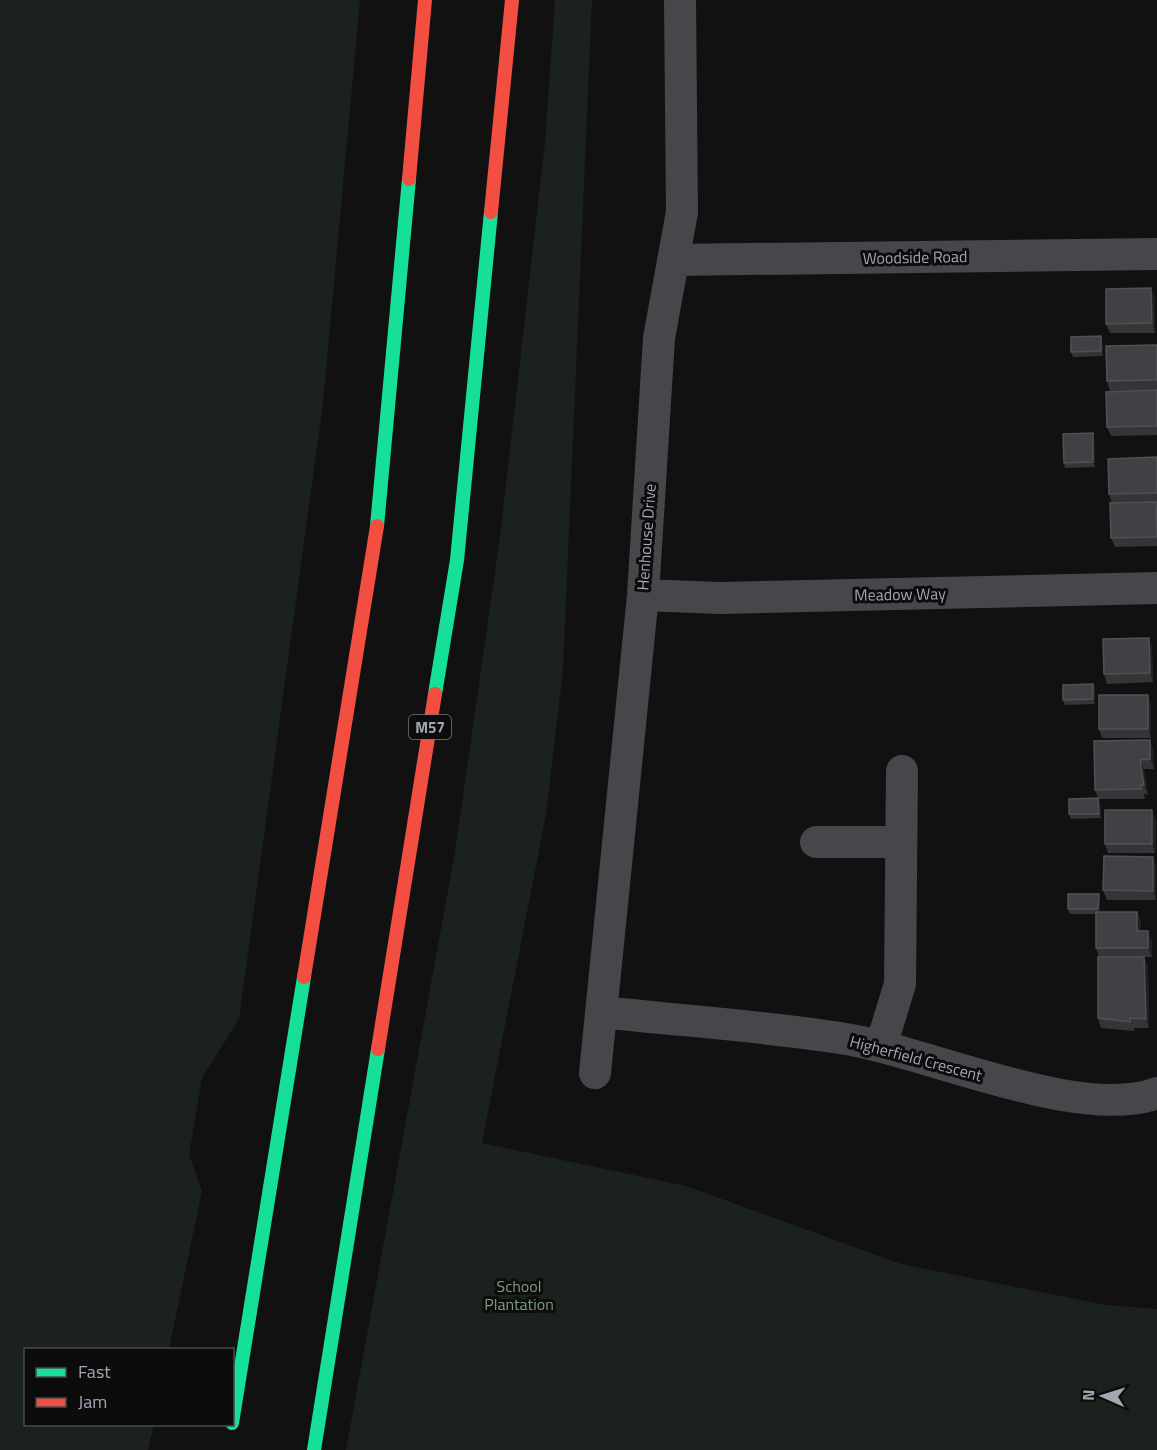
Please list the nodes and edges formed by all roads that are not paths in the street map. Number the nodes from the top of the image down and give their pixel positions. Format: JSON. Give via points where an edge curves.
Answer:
{"nodes":[{"id":1,"x":425,"y":0,"type":"edge"},
{"id":2,"x":512,"y":0,"type":"edge"},
{"id":3,"x":680,"y":0,"type":"edge"},
{"id":4,"x":1157,"y":254,"type":"edge"},
{"id":5,"x":673,"y":260,"type":"junction"},
{"id":6,"x":1157,"y":588,"type":"edge"},
{"id":7,"x":643,"y":594,"type":"junction"},
{"id":8,"x":902,"y":771,"type":"dead end"},
{"id":9,"x":816,"y":842,"type":"dead end"},
{"id":10,"x":901,"y":842,"type":"junction"},
{"id":11,"x":602,"y":1012,"type":"junction"},
{"id":12,"x":881,"y":1046,"type":"junction"},
{"id":13,"x":595,"y":1073,"type":"dead end"},
{"id":14,"x":1157,"y":1093,"type":"edge"},
{"id":15,"x":234,"y":1415,"type":"edge"},
{"id":16,"x":314,"y":1450,"type":"edge"}],
"edges":[{"from":1,"to":15,"type":"highway","via":[[380,510]]},
{"from":2,"to":16,"type":"highway","number":"M57","via":[[457,560]]},
{"from":3,"to":5,"type":"street","name":"Henhouse Drive","via":[[682,212]]},
{"from":4,"to":5,"type":"street","name":"Woodside Road"},
{"from":5,"to":7,"type":"street","name":"Henhouse Drive","via":[[659,338]]},
{"from":6,"to":7,"type":"street","name":"Meadow Way","via":[[720,598]]},
{"from":7,"to":11,"type":"street","name":"Henhouse Drive"},
{"from":8,"to":10,"type":"street"},
{"from":9,"to":10,"type":"street"},
{"from":10,"to":12,"type":"street","via":[[900,984]]},
{"from":11,"to":12,"type":"street","name":"Higherfield Crescent"},
{"from":11,"to":13,"type":"street","name":"Henhouse Drive"},
{"from":12,"to":14,"type":"street","name":"Higherfield Crescent","via":[[1062,1094],[1117,1099]]}]}
